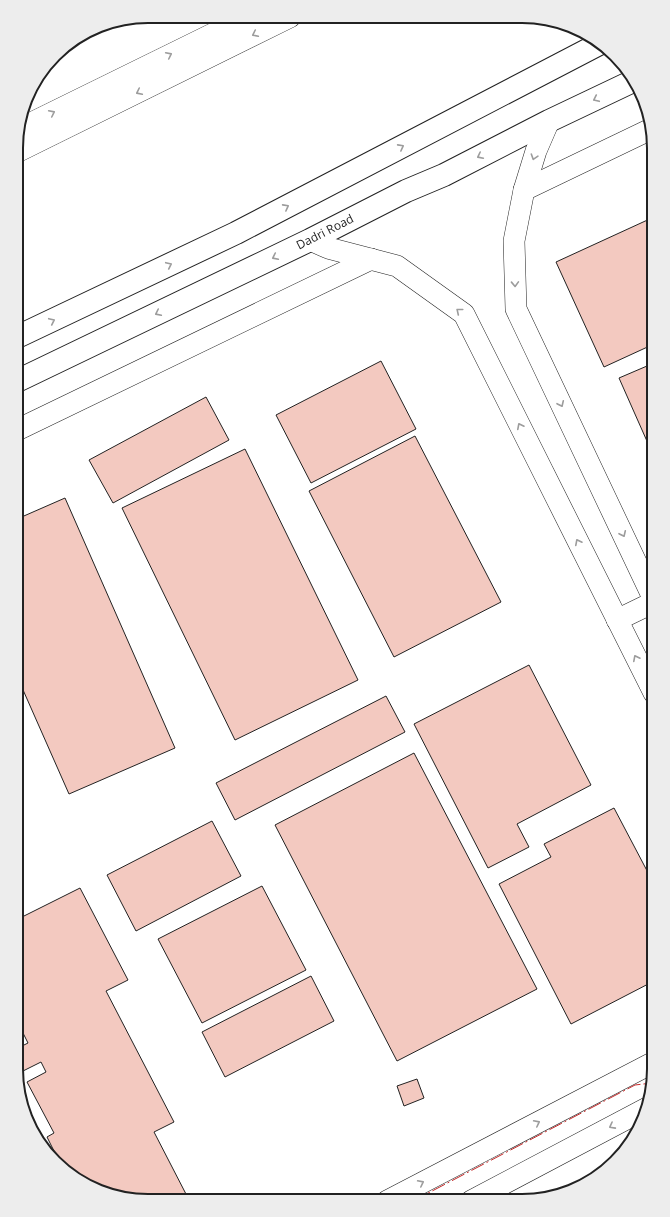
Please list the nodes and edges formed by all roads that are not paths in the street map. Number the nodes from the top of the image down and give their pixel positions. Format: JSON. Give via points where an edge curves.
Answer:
{"nodes":[{"id":1,"x":235,"y":23,"type":"edge"},
{"id":2,"x":278,"y":23,"type":"edge"},
{"id":3,"x":595,"y":46,"type":"edge"},
{"id":4,"x":629,"y":83,"type":"edge"},
{"id":5,"x":549,"y":121,"type":"junction"},
{"id":6,"x":25,"y":126,"type":"edge"},
{"id":7,"x":646,"y":131,"type":"edge"},
{"id":8,"x":23,"y":149,"type":"edge"},
{"id":9,"x":524,"y":190,"type":"junction"},
{"id":10,"x":310,"y":240,"type":"junction"},
{"id":11,"x":371,"y":259,"type":"junction"},
{"id":12,"x":23,"y":334,"type":"edge"},
{"id":13,"x":23,"y":378,"type":"edge"},
{"id":14,"x":23,"y":427,"type":"edge"},
{"id":15,"x":647,"y":586,"type":"edge"},
{"id":16,"x":647,"y":605,"type":"edge"},
{"id":17,"x":617,"y":620,"type":"junction"},
{"id":18,"x":647,"y":679,"type":"edge"},
{"id":19,"x":647,"y":1066,"type":"edge"},
{"id":20,"x":639,"y":1112,"type":"edge"},
{"id":21,"x":400,"y":1194,"type":"edge"},
{"id":22,"x":484,"y":1194,"type":"edge"}],
"edges":[{"from":6,"to":1,"type":"street","one_way":true},
{"from":2,"to":8,"type":"street","one_way":true},
{"from":12,"to":3,"type":"main road","one_way":true,"via":[[236,233]]},
{"from":4,"to":5,"type":"main road","name":"Dadri Road","one_way":true},
{"from":5,"to":9,"type":"street","one_way":true,"via":[[536,151]]},
{"from":5,"to":10,"type":"main road","name":"Dadri Road","one_way":true},
{"from":7,"to":9,"type":"street"},
{"from":9,"to":15,"type":"street","one_way":true,"via":[[514,241],[516,309]]},
{"from":10,"to":11,"type":"street","via":[[328,248]]},
{"from":10,"to":13,"type":"main road","name":"Dadri Road","one_way":true},
{"from":11,"to":14,"type":"street"},
{"from":17,"to":11,"type":"street","one_way":true,"via":[[464,314],[397,266]]},
{"from":16,"to":17,"type":"street"},
{"from":18,"to":17,"type":"street","one_way":true},
{"from":21,"to":19,"type":"street","one_way":true},
{"from":20,"to":22,"type":"street","one_way":true}]}
